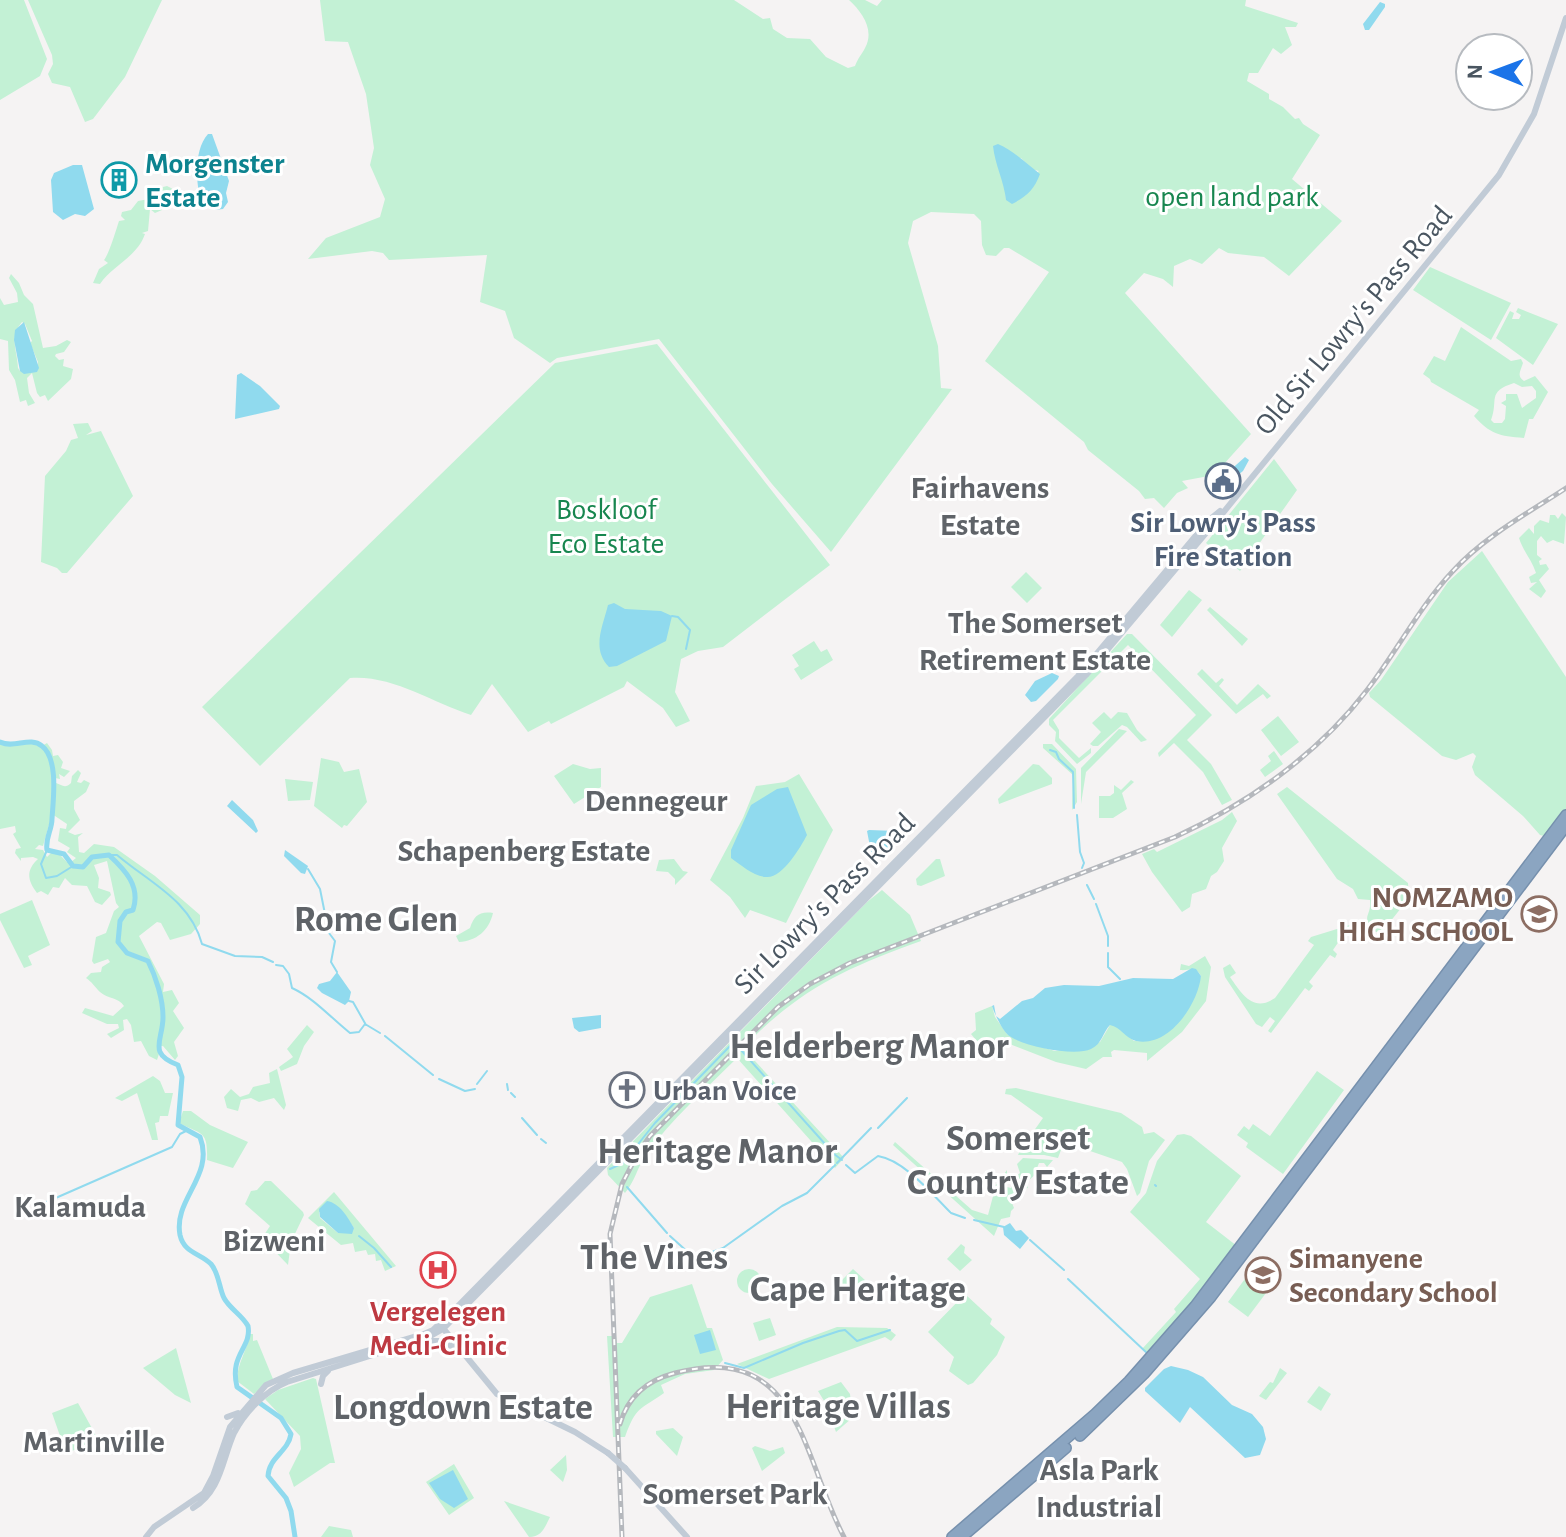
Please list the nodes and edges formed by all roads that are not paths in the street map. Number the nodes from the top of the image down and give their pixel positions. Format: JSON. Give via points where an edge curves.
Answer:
{"nodes":[{"id":1,"x":1566,"y":18,"type":"edge"},
{"id":2,"x":1229,"y":504,"type":"junction"},
{"id":3,"x":1129,"y":624,"type":"joint"},
{"id":4,"x":1030,"y":732,"type":"junction"},
{"id":5,"x":1041,"y":737,"type":"dead end"},
{"id":6,"x":1566,"y":815,"type":"edge"},
{"id":7,"x":1566,"y":826,"type":"edge"},
{"id":8,"x":440,"y":1328,"type":"junction"},
{"id":9,"x":417,"y":1342,"type":"junction"},
{"id":10,"x":457,"y":1349,"type":"junction"},
{"id":11,"x":335,"y":1368,"type":"junction"},
{"id":12,"x":486,"y":1380,"type":"junction"},
{"id":13,"x":321,"y":1384,"type":"dead end"},
{"id":14,"x":261,"y":1394,"type":"junction"},
{"id":15,"x":252,"y":1404,"type":"junction"},
{"id":16,"x":242,"y":1411,"type":"junction"},
{"id":17,"x":227,"y":1417,"type":"dead end"},
{"id":18,"x":191,"y":1509,"type":"junction"},
{"id":19,"x":146,"y":1537,"type":"edge"},
{"id":20,"x":687,"y":1537,"type":"edge"},
{"id":21,"x":952,"y":1537,"type":"edge"},
{"id":22,"x":962,"y":1537,"type":"edge"}],
"edges":[{"from":1,"to":2,"type":"main road","name":"Old Sir Lowry's Pass Road","via":[[1537,108],[1499,175]]},
{"from":2,"to":3,"type":"main road","name":"Old Sir Lowry's Pass Road"},
{"from":2,"to":8,"type":"main road","name":"Sir Lowry's Pass Road","via":[[1209,520],[1078,676]]},
{"from":3,"to":4,"type":"main road","name":"Sir Lowry's Pass Road"},
{"from":4,"to":5,"type":"main road"},
{"from":4,"to":8,"type":"main road","name":"Sir Lowry's Pass Road"},
{"from":6,"to":21,"type":"highway","via":[[1195,1306],[1095,1414]]},
{"from":7,"to":22,"type":"highway","via":[[1195,1318],[1099,1420]]},
{"from":8,"to":9,"type":"main road"},
{"from":8,"to":10,"type":"main road"},
{"from":8,"to":12,"type":"main road"},
{"from":8,"to":14,"type":"main road","via":[[280,1378]]},
{"from":9,"to":10,"type":"main road","via":[[439,1341]]},
{"from":9,"to":11,"type":"main road"},
{"from":10,"to":12,"type":"main road"},
{"from":11,"to":13,"type":"main road","via":[[324,1374]]},
{"from":11,"to":14,"type":"main road"},
{"from":12,"to":20,"type":"main road","bridge":true,"via":[[502,1397],[608,1453]]},
{"from":14,"to":15,"type":"main road"},
{"from":15,"to":16,"type":"main road"},
{"from":15,"to":18,"type":"main road","via":[[215,1485]]},
{"from":16,"to":17,"type":"main road"},
{"from":16,"to":18,"type":"main road","via":[[230,1427],[206,1490]]},
{"from":18,"to":19,"type":"main road","via":[[154,1527]]}]}
